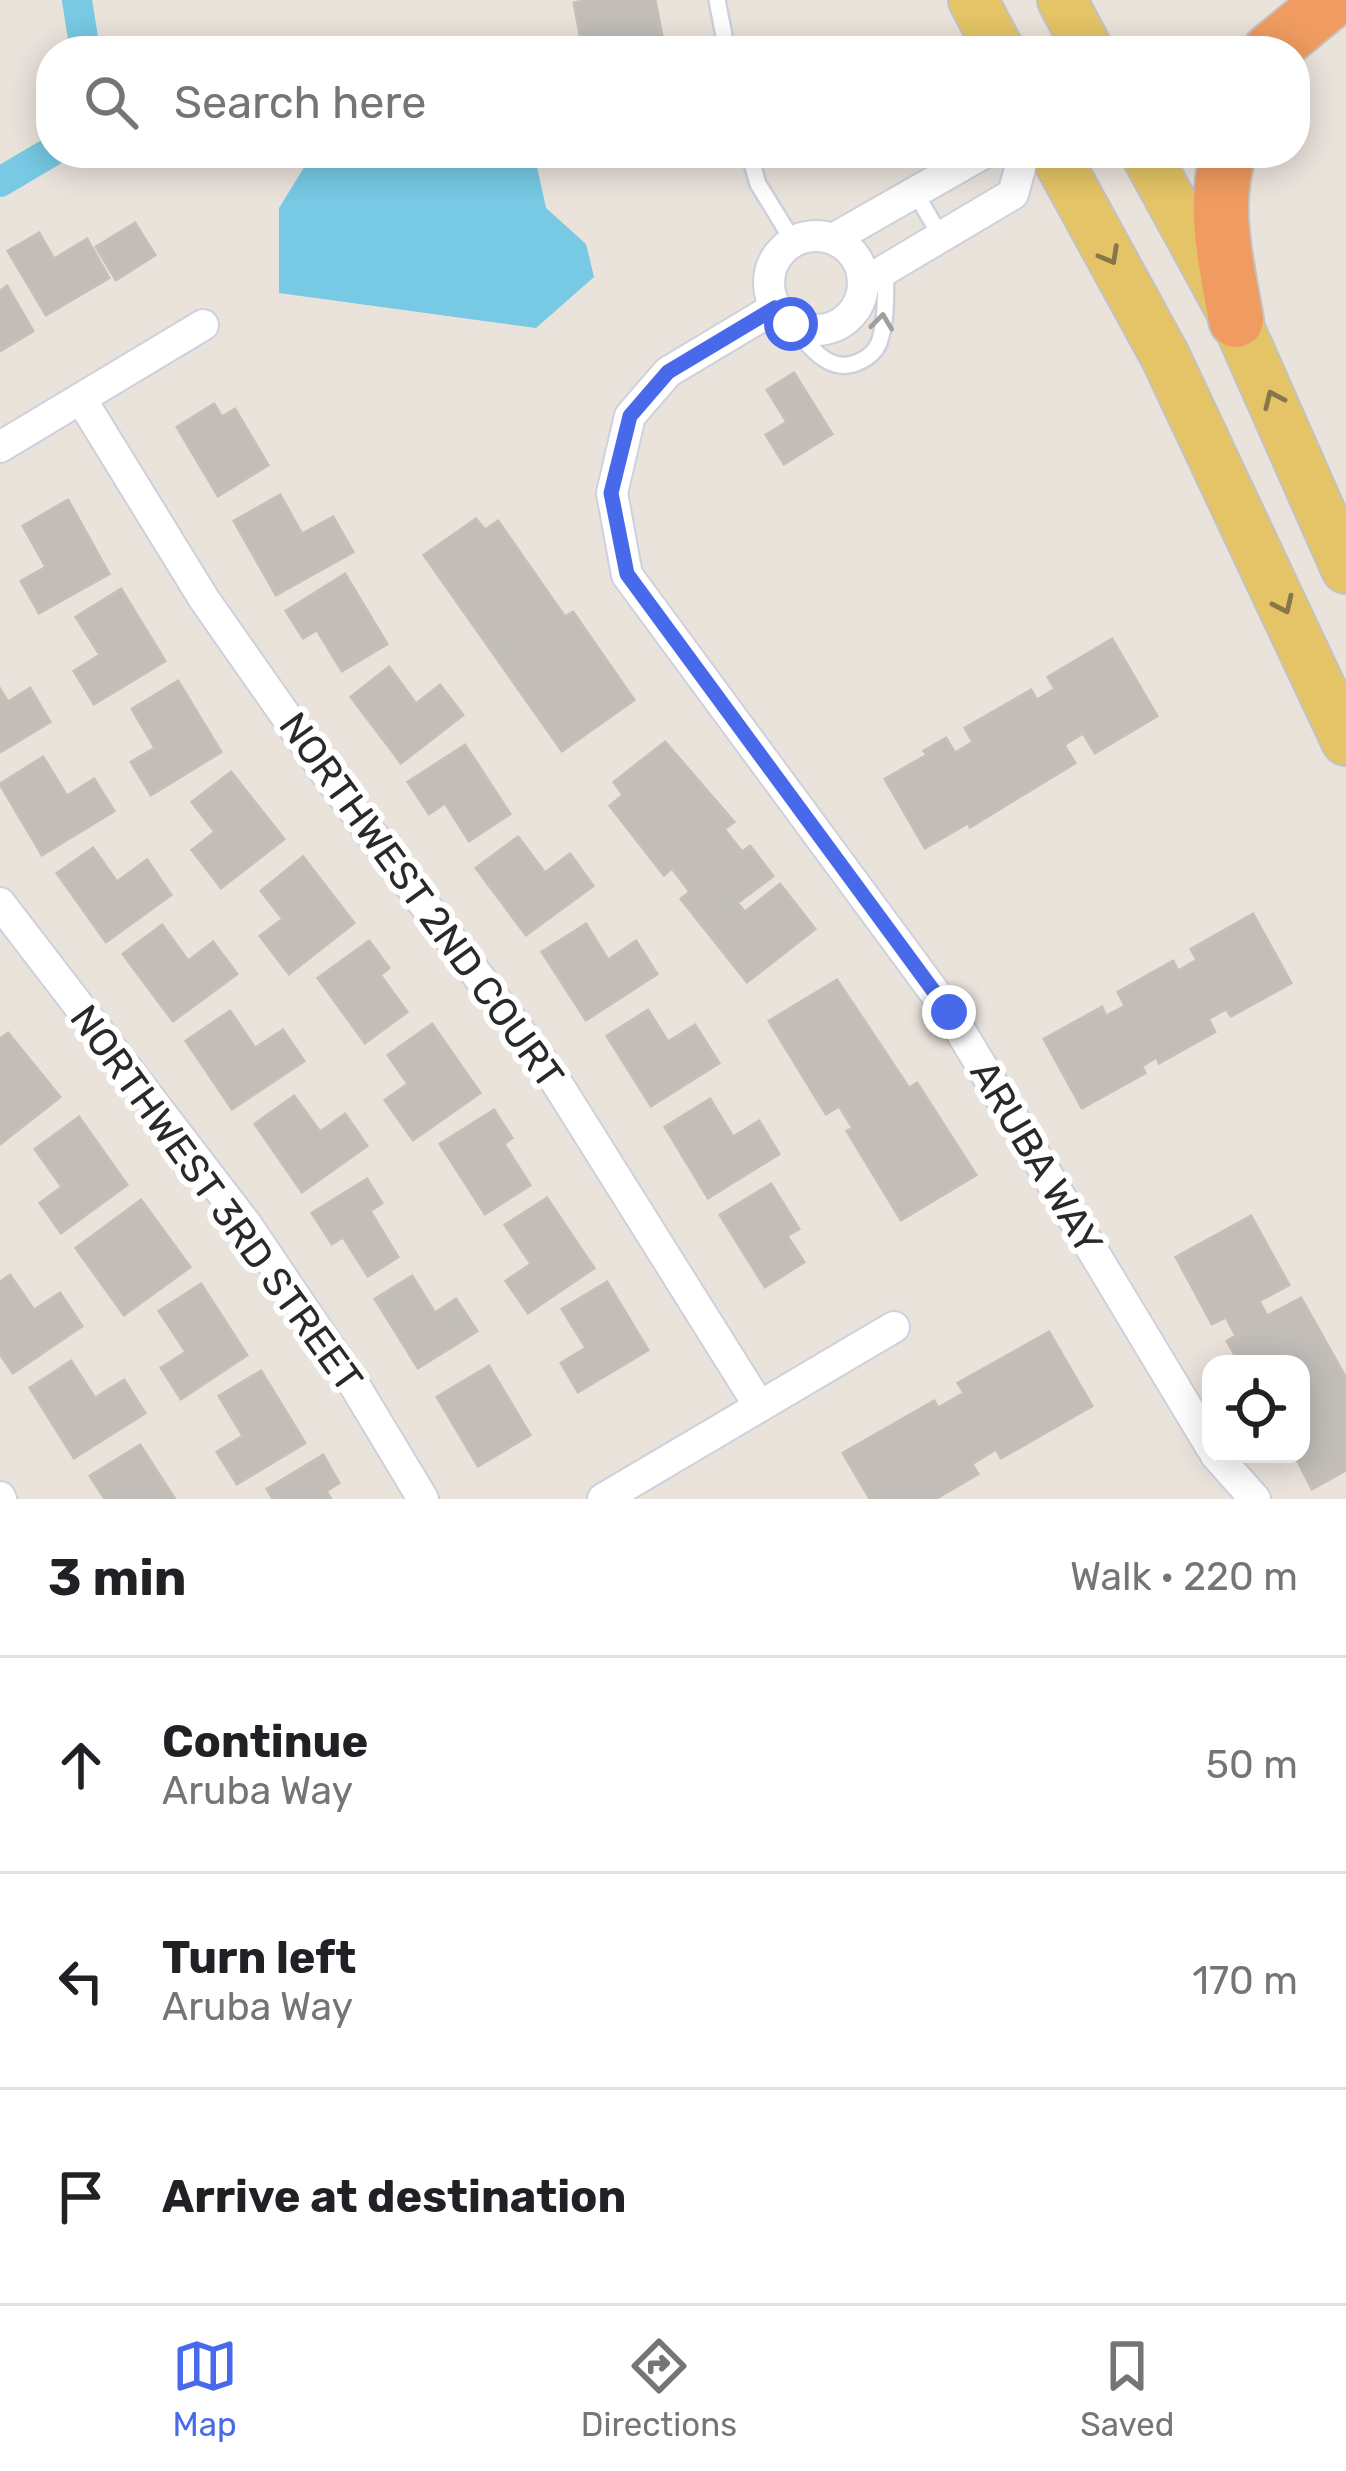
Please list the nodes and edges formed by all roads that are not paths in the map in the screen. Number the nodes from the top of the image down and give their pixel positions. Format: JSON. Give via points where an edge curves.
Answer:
{"nodes":[{"id":1,"x":717,"y":0,"type":"edge"},
{"id":2,"x":973,"y":0,"type":"edge"},
{"id":3,"x":1062,"y":0,"type":"edge"},
{"id":4,"x":724,"y":36,"type":"edge"},
{"id":5,"x":992,"y":36,"type":"edge"},
{"id":6,"x":1081,"y":36,"type":"edge"},
{"id":7,"x":753,"y":168,"type":"edge"},
{"id":8,"x":957,"y":168,"type":"edge"},
{"id":9,"x":1022,"y":168,"type":"edge"},
{"id":10,"x":1037,"y":168,"type":"edge"},
{"id":11,"x":1153,"y":168,"type":"edge"},
{"id":12,"x":1223,"y":168,"type":"edge"},
{"id":13,"x":915,"y":192,"type":"junction"},
{"id":14,"x":940,"y":237,"type":"junction"},
{"id":15,"x":833,"y":239,"type":"junction"},
{"id":16,"x":793,"y":242,"type":"junction"},
{"id":17,"x":874,"y":276,"type":"junction"},
{"id":18,"x":783,"y":316,"type":"junction"},
{"id":19,"x":1236,"y":320,"type":"junction"},
{"id":20,"x":203,"y":326,"type":"dead end"},
{"id":21,"x":81,"y":399,"type":"junction"},
{"id":22,"x":0,"y":447,"type":"edge"},
{"id":23,"x":1346,"y":569,"type":"edge"},
{"id":24,"x":1346,"y":741,"type":"edge"},
{"id":25,"x":0,"y":904,"type":"edge"},
{"id":26,"x":894,"y":1327,"type":"dead end"},
{"id":27,"x":758,"y":1404,"type":"junction"},
{"id":28,"x":1202,"y":1433,"type":"edge"},
{"id":29,"x":1224,"y":1463,"type":"edge"},
{"id":30,"x":423,"y":1499,"type":"edge"},
{"id":31,"x":603,"y":1499,"type":"edge"},
{"id":32,"x":1255,"y":1499,"type":"edge"}],
"edges":[{"from":1,"to":4,"type":"lane"},
{"from":2,"to":5,"type":"main road"},
{"from":3,"to":6,"type":"main road"},
{"from":7,"to":16,"type":"lane"},
{"from":8,"to":13,"type":"street"},
{"from":9,"to":14,"type":"street","via":[[1012,194]]},
{"from":10,"to":24,"type":"main road","one_way":true,"via":[[1165,356]]},
{"from":11,"to":19,"type":"main road"},
{"from":12,"to":19,"type":"highway","via":[[1221,234]]},
{"from":13,"to":14,"type":"lane"},
{"from":13,"to":15,"type":"street"},
{"from":14,"to":17,"type":"street"},
{"from":15,"to":16,"type":"street"},
{"from":15,"to":17,"type":"street"},
{"from":16,"to":18,"type":"street","via":[[772,263],[769,294]]},
{"from":17,"to":18,"type":"street","via":[[840,325],[807,330]]},
{"from":18,"to":17,"type":"lane","one_way":true,"via":[[820,358],[841,367],[859,363],[881,339]]},
{"from":18,"to":28,"type":"street","name":"ARUBA WAY","via":[[668,372],[630,416],[611,493],[627,574],[949,1012]]},
{"from":23,"to":19,"type":"main road","one_way":true},
{"from":20,"to":21,"type":"street"},
{"from":21,"to":22,"type":"street"},
{"from":21,"to":27,"type":"street","name":"NORTHWEST 2ND COURT","via":[[323,770],[550,1072]]},
{"from":25,"to":30,"type":"street","name":"NORTHWEST 3RD STREET","via":[[246,1224]]},
{"from":26,"to":27,"type":"street"},
{"from":27,"to":31,"type":"street"},
{"from":29,"to":32,"type":"street","name":"ARUBA WAY"}]}
